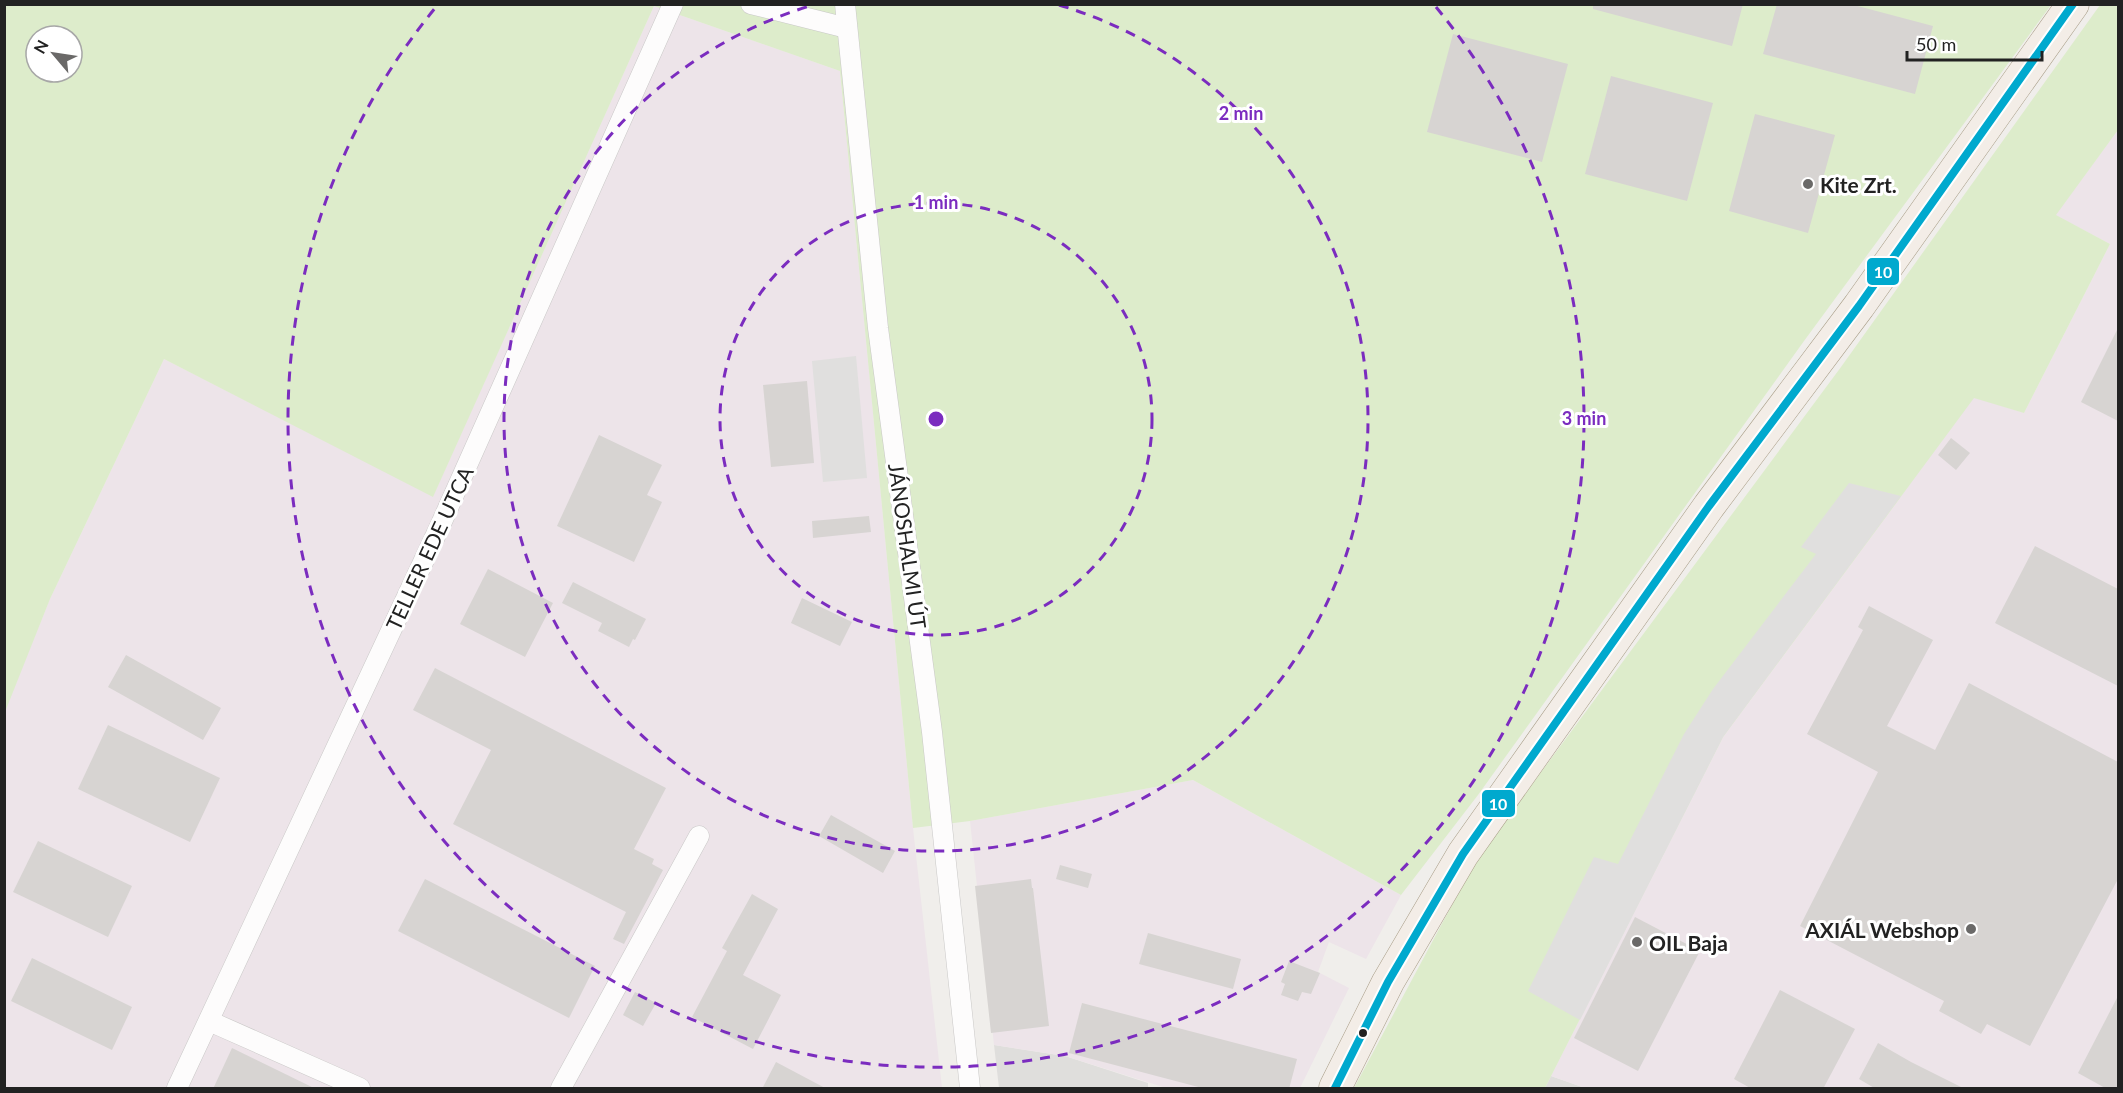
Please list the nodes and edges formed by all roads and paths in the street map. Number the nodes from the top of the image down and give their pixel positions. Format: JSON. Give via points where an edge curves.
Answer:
{"nodes":[{"id":1,"x":673,"y":4,"type":"edge"},
{"id":2,"x":751,"y":4,"type":"edge"},
{"id":3,"x":845,"y":4,"type":"edge"},
{"id":4,"x":2073,"y":4,"type":"edge"},
{"id":5,"x":847,"y":28,"type":"junction"},
{"id":6,"x":699,"y":836,"type":"dead end"},
{"id":7,"x":209,"y":1021,"type":"junction"},
{"id":8,"x":177,"y":1089,"type":"edge"},
{"id":9,"x":360,"y":1089,"type":"edge"},
{"id":10,"x":561,"y":1089,"type":"edge"},
{"id":11,"x":970,"y":1089,"type":"edge"},
{"id":12,"x":1335,"y":1089,"type":"edge"}],
"edges":[{"from":1,"to":7,"type":"street","name":"TELLER EDE UTCA","via":[[440,526]]},
{"from":2,"to":5,"type":"street"},
{"from":3,"to":5,"type":"street","name":"JÁNOSHALMI ÚT"},
{"from":4,"to":12,"type":"main road","via":[[1859,306],[1709,506],[1463,854],[1388,982]]},
{"from":5,"to":11,"type":"street","name":"JÁNOSHALMI ÚT","via":[[878,328],[932,732]]},
{"from":6,"to":10,"type":"street"},
{"from":7,"to":8,"type":"street","name":"TELLER EDE UTCA"},
{"from":7,"to":9,"type":"street"}]}
